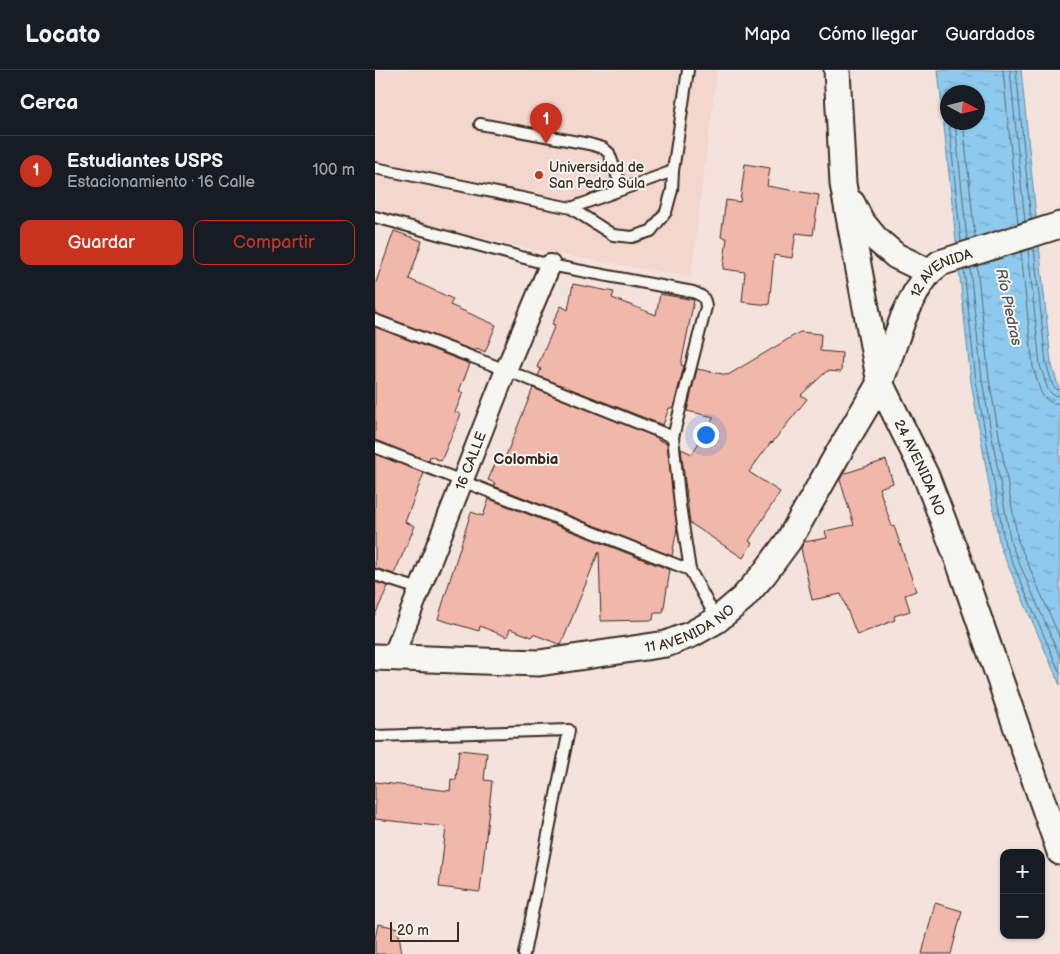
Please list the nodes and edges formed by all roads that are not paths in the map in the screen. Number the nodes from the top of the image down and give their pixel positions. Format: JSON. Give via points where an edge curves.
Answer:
{"nodes":[{"id":1,"x":688,"y":70,"type":"edge"},
{"id":2,"x":837,"y":70,"type":"edge"},
{"id":3,"x":480,"y":124,"type":"dead end"},
{"id":4,"x":375,"y":168,"type":"edge"},
{"id":5,"x":673,"y":171,"type":"junction"},
{"id":6,"x":843,"y":184,"type":"junction"},
{"id":7,"x":622,"y":189,"type":"junction"},
{"id":8,"x":571,"y":208,"type":"junction"},
{"id":9,"x":375,"y":217,"type":"edge"},
{"id":10,"x":1060,"y":226,"type":"edge"},
{"id":11,"x":550,"y":265,"type":"junction"},
{"id":12,"x":935,"y":268,"type":"junction"},
{"id":13,"x":375,"y":320,"type":"edge"},
{"id":14,"x":506,"y":370,"type":"junction"},
{"id":15,"x":880,"y":383,"type":"junction"},
{"id":16,"x":673,"y":437,"type":"junction"},
{"id":17,"x":375,"y":447,"type":"edge"},
{"id":18,"x":462,"y":481,"type":"junction"},
{"id":19,"x":690,"y":570,"type":"junction"},
{"id":20,"x":375,"y":575,"type":"edge"},
{"id":21,"x":419,"y":589,"type":"junction"},
{"id":22,"x":717,"y":620,"type":"junction"},
{"id":23,"x":384,"y":657,"type":"edge"},
{"id":24,"x":375,"y":736,"type":"edge"},
{"id":25,"x":1060,"y":852,"type":"edge"},
{"id":26,"x":525,"y":954,"type":"edge"}],
"edges":[{"from":1,"to":5,"type":"lane"},
{"from":2,"to":6,"type":"street","name":"24 AVENIDA NO"},
{"from":3,"to":7,"type":"lane","via":[[603,148],[612,159]]},
{"from":4,"to":8,"type":"lane"},
{"from":5,"to":7,"type":"lane"},
{"from":5,"to":8,"type":"lane","via":[[666,212],[651,231],[632,237],[613,235]]},
{"from":6,"to":12,"type":"street","via":[[861,221],[876,239],[896,256]]},
{"from":6,"to":15,"type":"street","name":"24 AVENIDA NO"},
{"from":7,"to":8,"type":"lane"},
{"from":9,"to":11,"type":"lane"},
{"from":10,"to":12,"type":"street","name":"12 AVENIDA"},
{"from":11,"to":14,"type":"street","name":"16 CALLE"},
{"from":11,"to":16,"type":"lane","via":[[693,292],[705,300]]},
{"from":12,"to":15,"type":"street","name":"12 AVENIDA","via":[[917,288]]},
{"from":13,"to":14,"type":"lane"},
{"from":14,"to":16,"type":"lane"},
{"from":14,"to":18,"type":"street","name":"16 CALLE"},
{"from":15,"to":22,"type":"street","name":"11 AVENIDA NO","via":[[789,540],[743,598]]},
{"from":15,"to":25,"type":"street","name":"24 AVENIDA NO","via":[[927,476]]},
{"from":16,"to":19,"type":"lane"},
{"from":17,"to":18,"type":"lane"},
{"from":18,"to":19,"type":"lane"},
{"from":18,"to":21,"type":"street","name":"16 CALLE"},
{"from":19,"to":22,"type":"lane"},
{"from":20,"to":21,"type":"lane"},
{"from":21,"to":23,"type":"street","name":"16 CALLE"},
{"from":22,"to":23,"type":"street","name":"11 AVENIDA NO","via":[[666,644],[539,663]]},
{"from":24,"to":26,"type":"lane","via":[[569,730]]}]}
